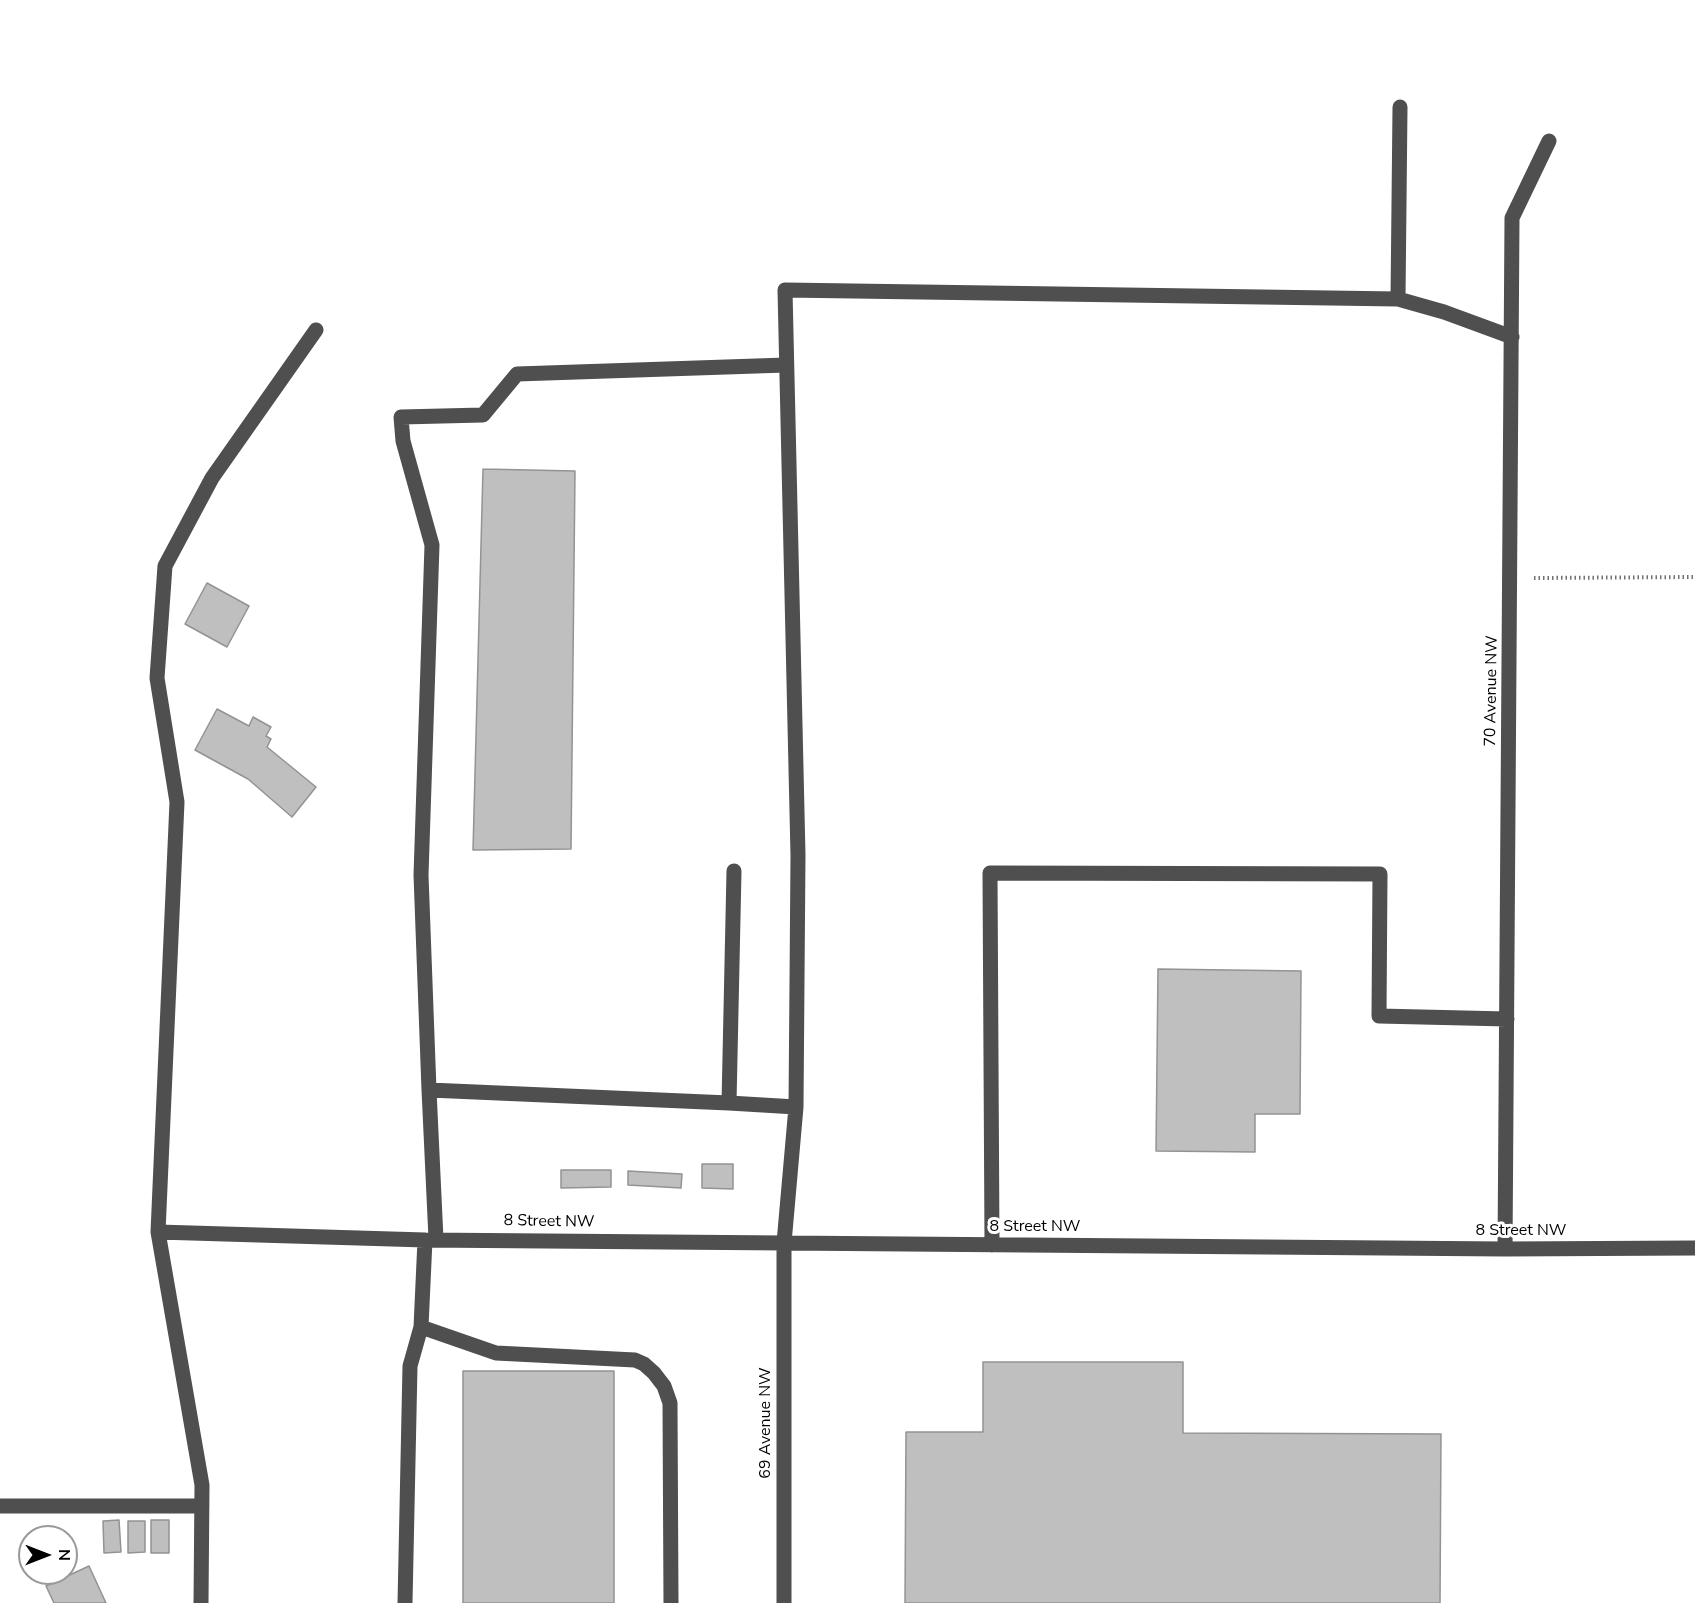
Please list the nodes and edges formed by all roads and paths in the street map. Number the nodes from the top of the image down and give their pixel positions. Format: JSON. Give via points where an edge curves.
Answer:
{"nodes":[{"id":1,"x":1400,"y":107,"type":"dead end"},
{"id":2,"x":1549,"y":141,"type":"dead end"},
{"id":3,"x":1398,"y":299,"type":"junction"},
{"id":4,"x":316,"y":330,"type":"dead end"},
{"id":5,"x":1512,"y":338,"type":"junction"},
{"id":6,"x":786,"y":365,"type":"junction"},
{"id":7,"x":1695,"y":577,"type":"edge"},
{"id":8,"x":1511,"y":578,"type":"junction"},
{"id":9,"x":734,"y":871,"type":"dead end"},
{"id":10,"x":1507,"y":1019,"type":"junction"},
{"id":11,"x":429,"y":1090,"type":"junction"},
{"id":12,"x":729,"y":1103,"type":"junction"},
{"id":13,"x":796,"y":1107,"type":"junction"},
{"id":14,"x":158,"y":1232,"type":"junction"},
{"id":15,"x":430,"y":1239,"type":"junction"},
{"id":16,"x":784,"y":1243,"type":"junction"},
{"id":17,"x":992,"y":1245,"type":"junction"},
{"id":18,"x":1695,"y":1248,"type":"edge"},
{"id":19,"x":1505,"y":1250,"type":"junction"},
{"id":20,"x":422,"y":1326,"type":"junction"},
{"id":21,"x":0,"y":1506,"type":"edge"},
{"id":22,"x":202,"y":1506,"type":"junction"},
{"id":23,"x":201,"y":1603,"type":"edge"},
{"id":24,"x":405,"y":1603,"type":"edge"},
{"id":25,"x":671,"y":1603,"type":"edge"},
{"id":26,"x":784,"y":1603,"type":"edge"}],
"edges":[{"from":1,"to":3,"type":"street"},
{"from":2,"to":5,"type":"street","name":"70 Avenue NW","via":[[1512,218]]},
{"from":3,"to":5,"type":"street"},
{"from":3,"to":6,"type":"street","name":"69 Avenue NW","via":[[785,290]]},
{"from":4,"to":14,"type":"street","via":[[212,478],[165,566],[157,678],[177,802]]},
{"from":5,"to":8,"type":"street","name":"70 Avenue NW"},
{"from":6,"to":11,"type":"street","via":[[518,374],[483,414],[401,417],[403,441],[432,545],[421,875]]},
{"from":6,"to":13,"type":"street","name":"69 Avenue NW","via":[[797,843]]},
{"from":7,"to":8,"type":"path"},
{"from":8,"to":10,"type":"street","name":"70 Avenue NW"},
{"from":9,"to":12,"type":"street"},
{"from":10,"to":17,"type":"street","via":[[1379,1016],[1380,874],[990,873]]},
{"from":10,"to":19,"type":"street","name":"70 Avenue NW"},
{"from":11,"to":12,"type":"street"},
{"from":11,"to":15,"type":"street"},
{"from":12,"to":13,"type":"street"},
{"from":13,"to":16,"type":"street","name":"69 Avenue NW"},
{"from":14,"to":15,"type":"street","name":"8 Street NW"},
{"from":14,"to":22,"type":"street","via":[[202,1485]]},
{"from":15,"to":16,"type":"street","name":"8 Street NW"},
{"from":15,"to":20,"type":"street"},
{"from":16,"to":17,"type":"street","name":"8 Street NW"},
{"from":16,"to":26,"type":"street","name":"69 Avenue NW"},
{"from":17,"to":19,"type":"street","name":"8 Street NW"},
{"from":18,"to":19,"type":"street","name":"8 Street NW"},
{"from":20,"to":24,"type":"street","via":[[410,1366]]},
{"from":20,"to":25,"type":"street","via":[[496,1353],[635,1360],[654,1372],[670,1403]]},
{"from":21,"to":22,"type":"street"},
{"from":22,"to":23,"type":"street"}]}
